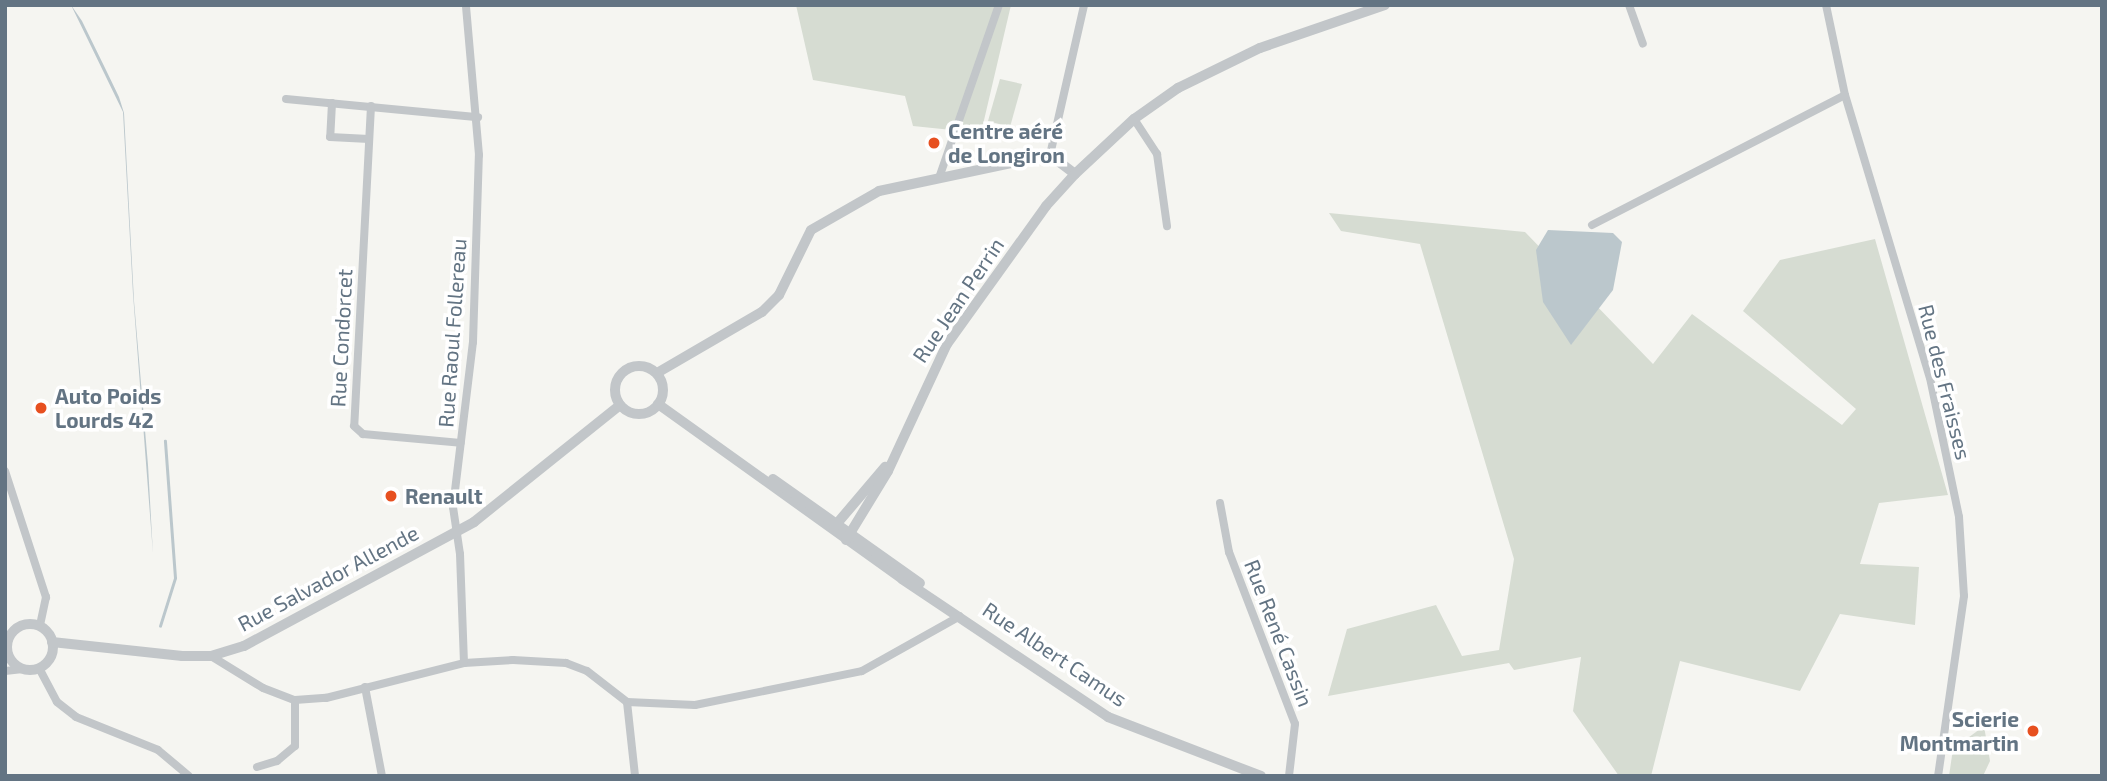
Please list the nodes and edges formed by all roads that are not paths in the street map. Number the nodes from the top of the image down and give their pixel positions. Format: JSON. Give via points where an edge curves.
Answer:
{"nodes":[{"id":1,"x":466,"y":5,"type":"edge"},
{"id":2,"x":999,"y":5,"type":"edge"},
{"id":3,"x":1084,"y":5,"type":"edge"},
{"id":4,"x":1385,"y":5,"type":"edge"},
{"id":5,"x":1629,"y":5,"type":"edge"},
{"id":6,"x":1826,"y":5,"type":"edge"},
{"id":7,"x":1643,"y":44,"type":"dead end"},
{"id":8,"x":1845,"y":95,"type":"junction"},
{"id":9,"x":286,"y":99,"type":"dead end"},
{"id":10,"x":331,"y":103,"type":"junction"},
{"id":11,"x":371,"y":106,"type":"junction"},
{"id":12,"x":478,"y":117,"type":"junction"},
{"id":13,"x":1134,"y":119,"type":"junction"},
{"id":14,"x":369,"y":139,"type":"junction"},
{"id":15,"x":1050,"y":155,"type":"junction"},
{"id":16,"x":1075,"y":174,"type":"junction"},
{"id":17,"x":939,"y":178,"type":"junction"},
{"id":18,"x":1592,"y":225,"type":"dead end"},
{"id":19,"x":1167,"y":226,"type":"dead end"},
{"id":20,"x":657,"y":373,"type":"junction"},
{"id":21,"x":658,"y":404,"type":"junction"},
{"id":22,"x":620,"y":405,"type":"junction"},
{"id":23,"x":461,"y":443,"type":"junction"},
{"id":24,"x":891,"y":459,"type":"junction"},
{"id":25,"x":5,"y":471,"type":"edge"},
{"id":26,"x":1220,"y":503,"type":"dead end"},
{"id":27,"x":835,"y":525,"type":"junction"},
{"id":28,"x":455,"y":532,"type":"junction"},
{"id":29,"x":849,"y":536,"type":"junction"},
{"id":30,"x":962,"y":615,"type":"junction"},
{"id":31,"x":40,"y":626,"type":"junction"},
{"id":32,"x":8,"y":631,"type":"edge"},
{"id":33,"x":52,"y":642,"type":"junction"},
{"id":34,"x":6,"y":649,"type":"edge"},
{"id":35,"x":211,"y":656,"type":"junction"},
{"id":36,"x":464,"y":663,"type":"junction"},
{"id":37,"x":39,"y":668,"type":"junction"},
{"id":38,"x":23,"y":669,"type":"junction"},
{"id":39,"x":5,"y":671,"type":"edge"},
{"id":40,"x":365,"y":688,"type":"junction"},
{"id":41,"x":295,"y":700,"type":"junction"},
{"id":42,"x":627,"y":702,"type":"junction"},
{"id":43,"x":257,"y":767,"type":"dead end"},
{"id":44,"x":189,"y":776,"type":"edge"},
{"id":45,"x":382,"y":776,"type":"edge"},
{"id":46,"x":635,"y":776,"type":"edge"},
{"id":47,"x":1261,"y":776,"type":"edge"},
{"id":48,"x":1290,"y":776,"type":"edge"},
{"id":49,"x":1938,"y":776,"type":"edge"}],
"edges":[{"from":1,"to":12,"type":"street","name":"Rue Raoul Follereau"},
{"from":2,"to":17,"type":"street"},
{"from":3,"to":15,"type":"street"},
{"from":4,"to":13,"type":"street","via":[[1222,65]]},
{"from":5,"to":7,"type":"street"},
{"from":6,"to":8,"type":"street","name":"Rue des Fraisses"},
{"from":8,"to":18,"type":"street"},
{"from":8,"to":49,"type":"street","name":"Rue des Fraisses","via":[[1930,379],[1959,517],[1964,596]]},
{"from":9,"to":10,"type":"street"},
{"from":10,"to":11,"type":"street"},
{"from":10,"to":14,"type":"street","via":[[330,137]]},
{"from":11,"to":12,"type":"street"},
{"from":11,"to":14,"type":"street","name":"Rue Condorcet"},
{"from":12,"to":23,"type":"street","name":"Rue Raoul Follereau","via":[[473,342]]},
{"from":13,"to":16,"type":"street"},
{"from":13,"to":19,"type":"street","via":[[1157,153]]},
{"from":14,"to":23,"type":"street","name":"Rue Condorcet","via":[[354,426],[363,434]]},
{"from":15,"to":16,"type":"street"},
{"from":15,"to":17,"type":"street"},
{"from":16,"to":24,"type":"street","name":"Rue Jean Perrin","via":[[1046,206],[947,344]]},
{"from":17,"to":20,"type":"street","via":[[879,191],[811,230],[779,295],[762,312]]},
{"from":20,"to":21,"type":"street","via":[[663,388]]},
{"from":20,"to":22,"type":"street","via":[[643,366],[626,369],[615,389]]},
{"from":21,"to":22,"type":"street","via":[[639,414]]},
{"from":21,"to":27,"type":"street","name":"Rue Albert Camus"},
{"from":22,"to":28,"type":"street","name":"Rue Salvador Allende","via":[[474,522]]},
{"from":23,"to":28,"type":"street","name":"Rue Raoul Follereau","via":[[453,507]]},
{"from":24,"to":27,"type":"street","name":"Rue Jean Perrin"},
{"from":24,"to":29,"type":"street","name":"Rue Jean Perrin"},
{"from":25,"to":31,"type":"street","via":[[46,597]]},
{"from":26,"to":48,"type":"street","name":"Rue René Cassin","via":[[1229,552],[1295,724]]},
{"from":27,"to":29,"type":"street","name":"Rue Albert Camus"},
{"from":28,"to":35,"type":"street","name":"Rue Salvador Allende","via":[[284,627]]},
{"from":28,"to":36,"type":"street","name":"Rue Raoul Follereau"},
{"from":29,"to":30,"type":"street","name":"Rue Albert Camus"},
{"from":30,"to":42,"type":"street","via":[[862,671],[695,705]]},
{"from":30,"to":47,"type":"street","name":"Rue Albert Camus","via":[[1108,717]]},
{"from":31,"to":32,"type":"street","via":[[22,625]]},
{"from":31,"to":33,"type":"street"},
{"from":32,"to":34,"type":"street"},
{"from":33,"to":35,"type":"street","name":"Rue Salvador Allende"},
{"from":33,"to":37,"type":"street","via":[[51,655]]},
{"from":34,"to":38,"type":"street","via":[[13,663]]},
{"from":35,"to":41,"type":"street","via":[[263,688]]},
{"from":36,"to":40,"type":"street"},
{"from":36,"to":42,"type":"street","via":[[566,663],[587,671]]},
{"from":37,"to":38,"type":"street"},
{"from":37,"to":44,"type":"street","via":[[57,702],[76,717],[158,750]]},
{"from":38,"to":39,"type":"street"},
{"from":40,"to":41,"type":"street"},
{"from":40,"to":45,"type":"street"},
{"from":41,"to":43,"type":"street","via":[[295,746],[277,761]]},
{"from":42,"to":46,"type":"street"}]}
